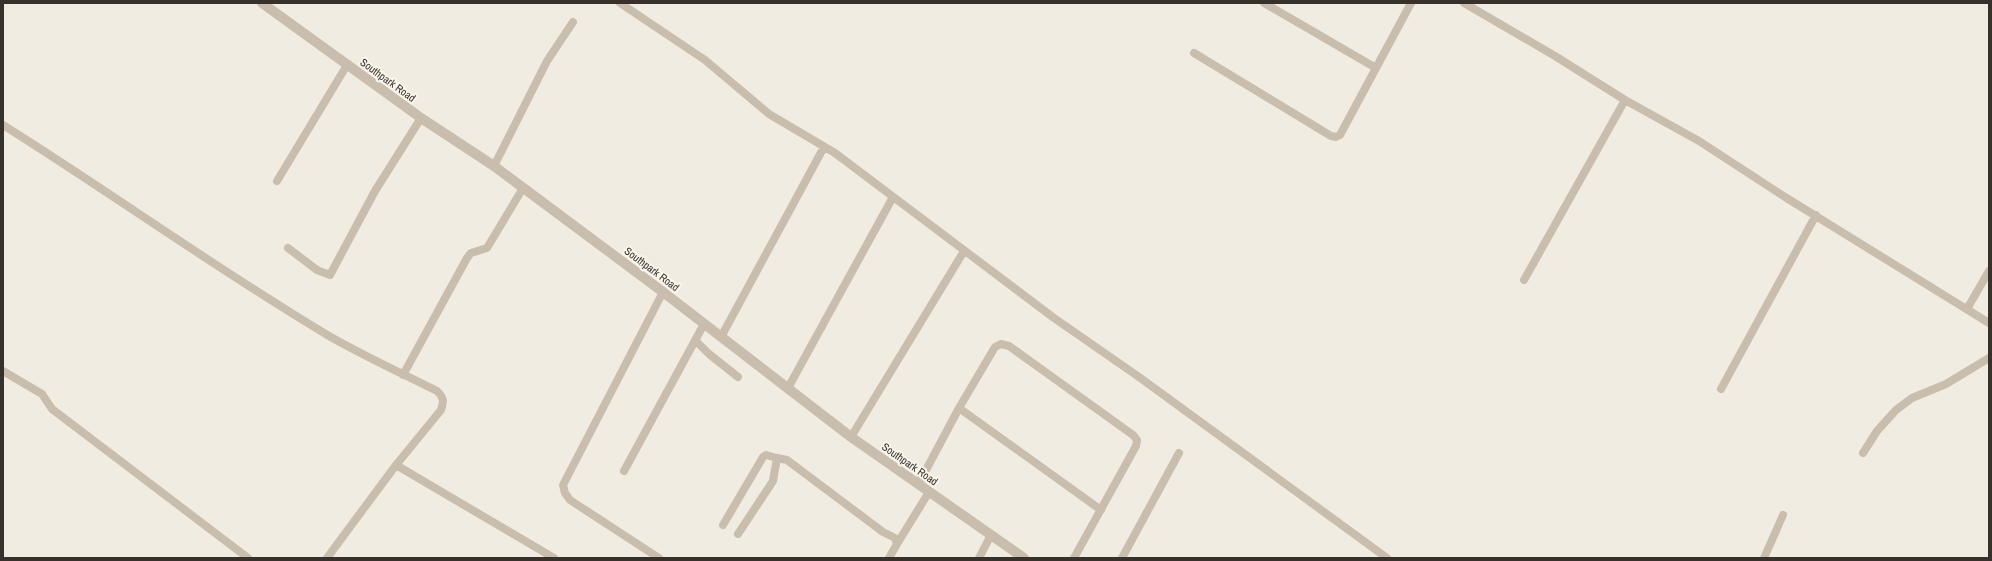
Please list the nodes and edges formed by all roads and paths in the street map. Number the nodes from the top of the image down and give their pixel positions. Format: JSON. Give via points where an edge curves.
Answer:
{"nodes":[{"id":1,"x":262,"y":3,"type":"edge"},
{"id":2,"x":620,"y":3,"type":"edge"},
{"id":3,"x":1264,"y":3,"type":"edge"},
{"id":4,"x":1411,"y":3,"type":"edge"},
{"id":5,"x":1464,"y":3,"type":"edge"},
{"id":6,"x":573,"y":22,"type":"dead end"},
{"id":7,"x":1194,"y":53,"type":"dead end"},
{"id":8,"x":347,"y":65,"type":"junction"},
{"id":9,"x":1376,"y":68,"type":"junction"},
{"id":10,"x":1625,"y":100,"type":"junction"},
{"id":11,"x":421,"y":118,"type":"junction"},
{"id":12,"x":3,"y":125,"type":"edge"},
{"id":13,"x":824,"y":147,"type":"junction"},
{"id":14,"x":494,"y":166,"type":"junction"},
{"id":15,"x":277,"y":181,"type":"dead end"},
{"id":16,"x":522,"y":188,"type":"junction"},
{"id":17,"x":893,"y":197,"type":"junction"},
{"id":18,"x":1816,"y":215,"type":"junction"},
{"id":19,"x":288,"y":248,"type":"dead end"},
{"id":20,"x":964,"y":251,"type":"junction"},
{"id":21,"x":1989,"y":271,"type":"edge"},
{"id":22,"x":1524,"y":280,"type":"dead end"},
{"id":23,"x":663,"y":292,"type":"junction"},
{"id":24,"x":1967,"y":309,"type":"junction"},
{"id":25,"x":1989,"y":322,"type":"edge"},
{"id":26,"x":704,"y":324,"type":"junction"},
{"id":27,"x":721,"y":337,"type":"junction"},
{"id":28,"x":696,"y":341,"type":"junction"},
{"id":29,"x":1989,"y":358,"type":"edge"},
{"id":30,"x":3,"y":371,"type":"edge"},
{"id":31,"x":403,"y":374,"type":"junction"},
{"id":32,"x":738,"y":376,"type":"dead end"},
{"id":33,"x":788,"y":388,"type":"junction"},
{"id":34,"x":1721,"y":389,"type":"dead end"},
{"id":35,"x":959,"y":408,"type":"junction"},
{"id":36,"x":851,"y":437,"type":"junction"},
{"id":37,"x":1864,"y":453,"type":"dead end"},
{"id":38,"x":1179,"y":454,"type":"dead end"},
{"id":39,"x":777,"y":458,"type":"junction"},
{"id":40,"x":396,"y":465,"type":"junction"},
{"id":41,"x":624,"y":470,"type":"dead end"},
{"id":42,"x":918,"y":485,"type":"junction"},
{"id":43,"x":929,"y":492,"type":"junction"},
{"id":44,"x":1101,"y":510,"type":"junction"},
{"id":45,"x":1783,"y":515,"type":"dead end"},
{"id":46,"x":722,"y":525,"type":"dead end"},
{"id":47,"x":738,"y":534,"type":"dead end"},
{"id":48,"x":991,"y":535,"type":"junction"},
{"id":49,"x":897,"y":544,"type":"junction"},
{"id":50,"x":248,"y":558,"type":"edge"},
{"id":51,"x":326,"y":558,"type":"edge"},
{"id":52,"x":554,"y":558,"type":"edge"},
{"id":53,"x":659,"y":558,"type":"edge"},
{"id":54,"x":889,"y":558,"type":"edge"},
{"id":55,"x":979,"y":558,"type":"edge"},
{"id":56,"x":1024,"y":558,"type":"edge"},
{"id":57,"x":1074,"y":558,"type":"edge"},
{"id":58,"x":1122,"y":558,"type":"edge"},
{"id":59,"x":1387,"y":558,"type":"edge"},
{"id":60,"x":1764,"y":558,"type":"edge"}],
"edges":[{"from":1,"to":8,"type":"street","name":"Southpark Road"},
{"from":2,"to":13,"type":"street","via":[[705,60],[769,114]]},
{"from":3,"to":9,"type":"street"},
{"from":4,"to":9,"type":"street"},
{"from":5,"to":10,"type":"street","via":[[1556,56]]},
{"from":6,"to":14,"type":"street","via":[[547,61]]},
{"from":7,"to":9,"type":"street","via":[[1336,137],[1340,135]]},
{"from":8,"to":11,"type":"street","name":"Southpark Road"},
{"from":8,"to":15,"type":"street"},
{"from":10,"to":18,"type":"street","via":[[1699,141]]},
{"from":10,"to":22,"type":"street"},
{"from":11,"to":14,"type":"street","name":"Southpark Road"},
{"from":11,"to":19,"type":"street","via":[[376,191],[330,275],[317,270]]},
{"from":12,"to":31,"type":"street","via":[[329,335]]},
{"from":13,"to":17,"type":"street"},
{"from":13,"to":27,"type":"street"},
{"from":14,"to":16,"type":"street","name":"Southpark Road"},
{"from":16,"to":23,"type":"street","name":"Southpark Road"},
{"from":16,"to":31,"type":"street","via":[[487,248],[471,253],[467,258]]},
{"from":17,"to":20,"type":"street"},
{"from":17,"to":33,"type":"street"},
{"from":18,"to":24,"type":"street"},
{"from":18,"to":34,"type":"street"},
{"from":20,"to":36,"type":"street"},
{"from":20,"to":59,"type":"street"},
{"from":21,"to":24,"type":"street"},
{"from":23,"to":26,"type":"street","name":"Southpark Road"},
{"from":23,"to":53,"type":"street","via":[[564,485],[565,493],[570,500]]},
{"from":24,"to":25,"type":"street"},
{"from":26,"to":27,"type":"street","name":"Southpark Road"},
{"from":26,"to":28,"type":"street"},
{"from":27,"to":33,"type":"street","name":"Southpark Road"},
{"from":28,"to":32,"type":"street"},
{"from":28,"to":41,"type":"street"},
{"from":29,"to":37,"type":"street","via":[[1946,384],[1912,398],[1896,410],[1877,431]]},
{"from":30,"to":50,"type":"street","via":[[42,394],[52,410]]},
{"from":31,"to":40,"type":"street","via":[[437,391],[443,402],[441,410]]},
{"from":33,"to":36,"type":"street","name":"Southpark Road"},
{"from":35,"to":42,"type":"street"},
{"from":35,"to":44,"type":"street"},
{"from":35,"to":44,"type":"street","via":[[995,347],[1001,344],[1010,346],[1137,440]]},
{"from":36,"to":42,"type":"street","name":"Southpark Road"},
{"from":38,"to":58,"type":"street"},
{"from":39,"to":46,"type":"street","via":[[766,455],[763,457]]},
{"from":39,"to":47,"type":"street","via":[[773,481]]},
{"from":39,"to":49,"type":"street","via":[[793,464],[883,532],[895,538]]},
{"from":40,"to":51,"type":"street"},
{"from":40,"to":52,"type":"street"},
{"from":42,"to":43,"type":"street","name":"Southpark Road"},
{"from":43,"to":48,"type":"street","name":"Southpark Road"},
{"from":43,"to":49,"type":"street"},
{"from":44,"to":57,"type":"street"},
{"from":45,"to":60,"type":"street"},
{"from":48,"to":55,"type":"street"},
{"from":48,"to":56,"type":"street","name":"Southpark Road"},
{"from":49,"to":54,"type":"street"}]}
